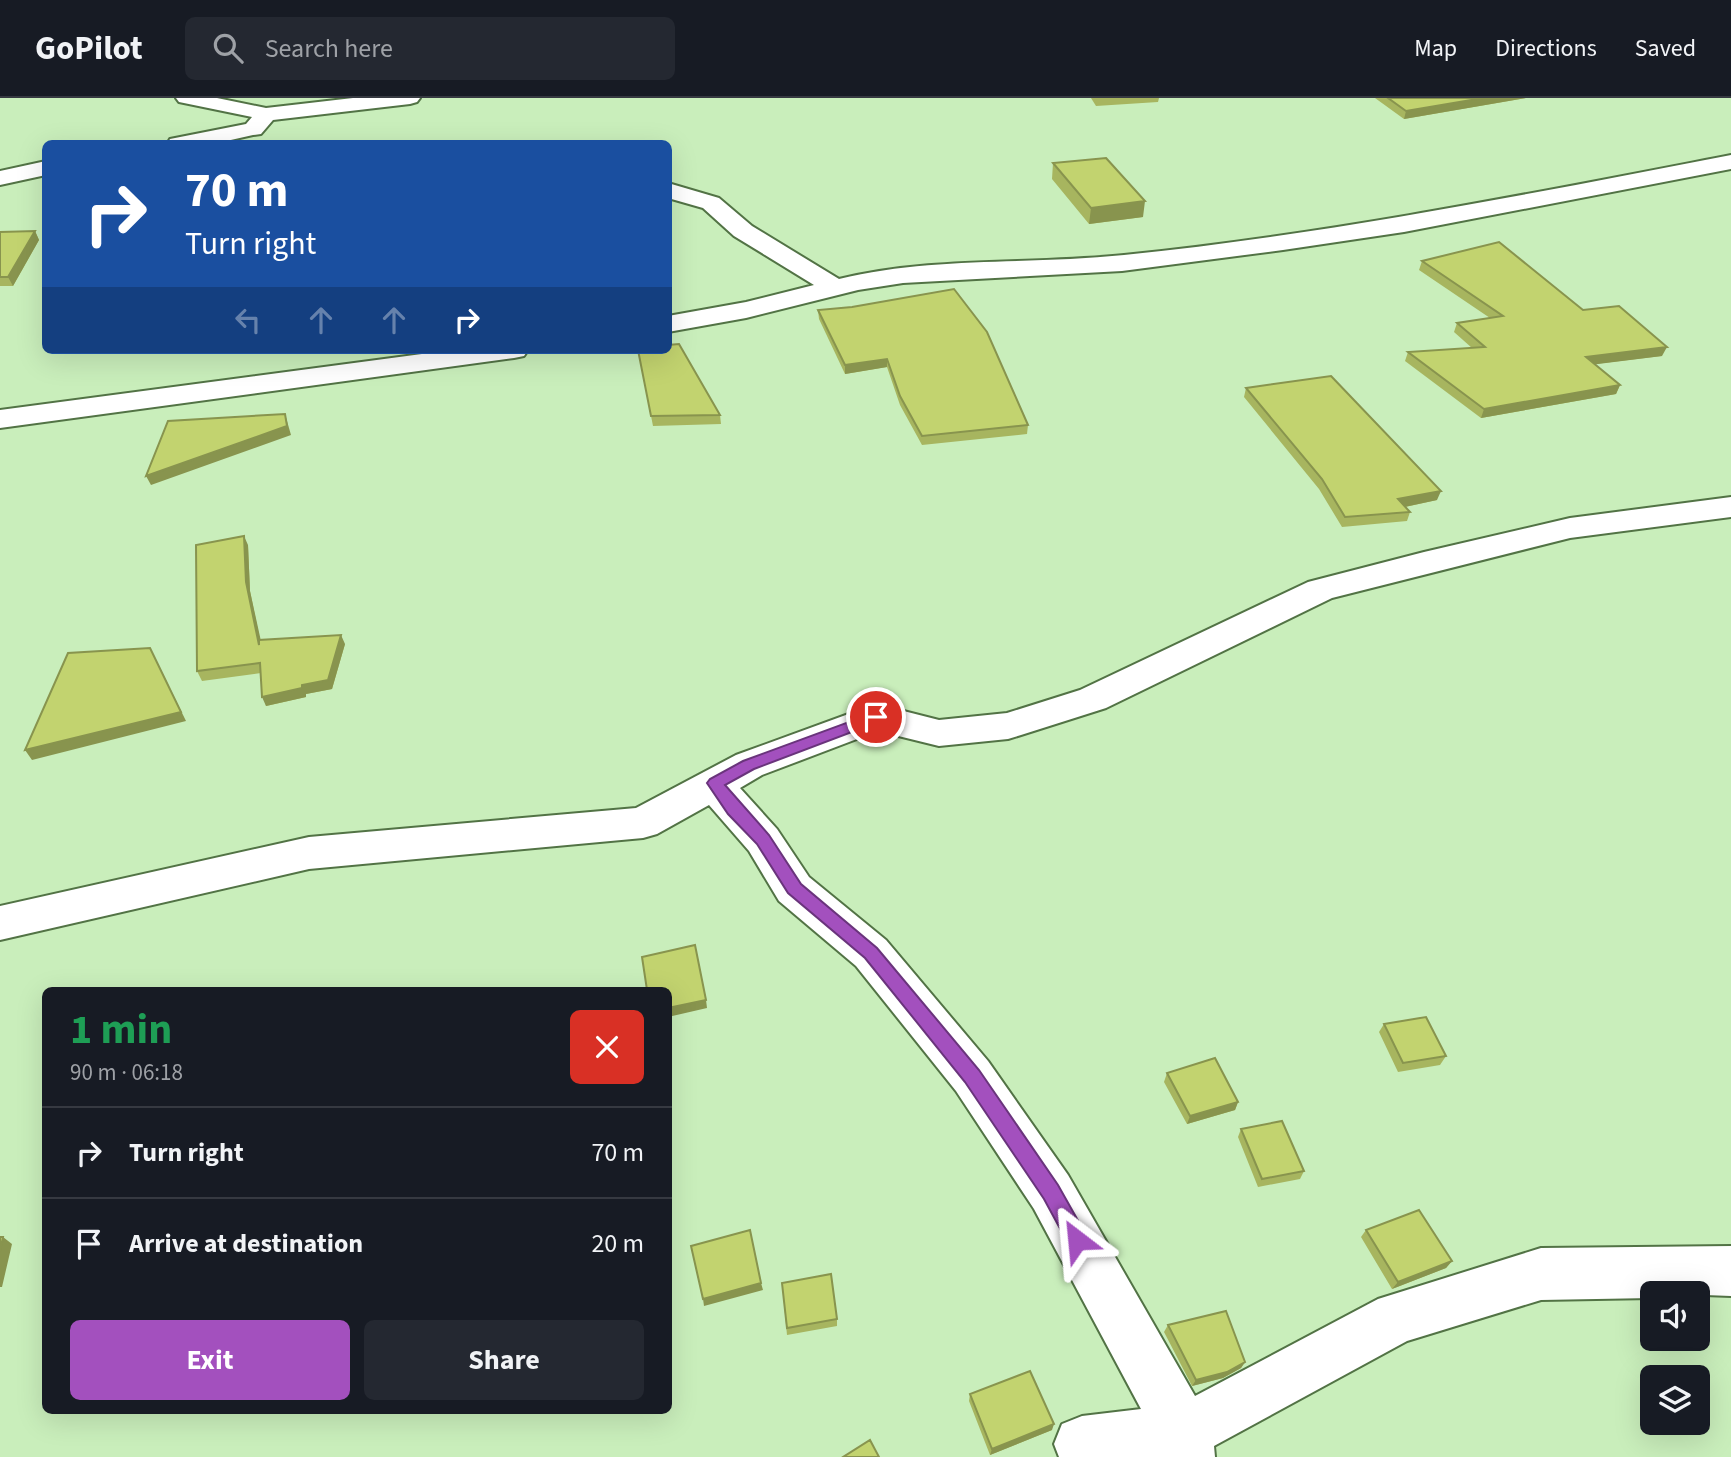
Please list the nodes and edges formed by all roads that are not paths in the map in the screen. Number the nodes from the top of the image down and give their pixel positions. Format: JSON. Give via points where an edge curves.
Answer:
{"nodes":[{"id":1,"x":186,"y":98,"type":"edge"},
{"id":2,"x":410,"y":98,"type":"edge"},
{"id":3,"x":266,"y":114,"type":"junction"},
{"id":4,"x":207,"y":138,"type":"junction"},
{"id":5,"x":197,"y":140,"type":"edge"},
{"id":6,"x":233,"y":140,"type":"edge"},
{"id":7,"x":1731,"y":162,"type":"edge"},
{"id":8,"x":42,"y":169,"type":"edge"},
{"id":9,"x":0,"y":178,"type":"edge"},
{"id":10,"x":672,"y":191,"type":"edge"},
{"id":11,"x":836,"y":288,"type":"junction"},
{"id":12,"x":672,"y":323,"type":"edge"},
{"id":13,"x":484,"y":354,"type":"edge"},
{"id":14,"x":0,"y":419,"type":"edge"},
{"id":15,"x":1731,"y":506,"type":"edge"},
{"id":16,"x":715,"y":783,"type":"junction"},
{"id":17,"x":0,"y":923,"type":"edge"},
{"id":18,"x":1731,"y":1271,"type":"edge"},
{"id":19,"x":1083,"y":1444,"type":"dead end"},
{"id":20,"x":1185,"y":1444,"type":"edge"}],
"edges":[{"from":1,"to":3,"type":"street"},
{"from":2,"to":3,"type":"street"},
{"from":3,"to":4,"type":"street","via":[[253,129]]},
{"from":4,"to":5,"type":"street"},
{"from":4,"to":6,"type":"street"},
{"from":7,"to":11,"type":"street","via":[[1405,225],[1283,243],[1110,264],[903,275]]},
{"from":8,"to":9,"type":"street"},
{"from":10,"to":11,"type":"street","via":[[711,203],[743,231]]},
{"from":11,"to":12,"type":"street"},
{"from":13,"to":14,"type":"street"},
{"from":15,"to":16,"type":"street","via":[[1570,528],[1320,590],[1093,699],[1008,726],[939,733],[876,717],[749,765]]},
{"from":16,"to":17,"type":"street","via":[[643,823],[309,853]]},
{"from":16,"to":20,"type":"street","via":[[763,840],[794,889],[871,953],[972,1076],[1051,1192]]},
{"from":18,"to":20,"type":"street","via":[[1541,1274],[1396,1318]]},
{"from":19,"to":20,"type":"street"}]}
